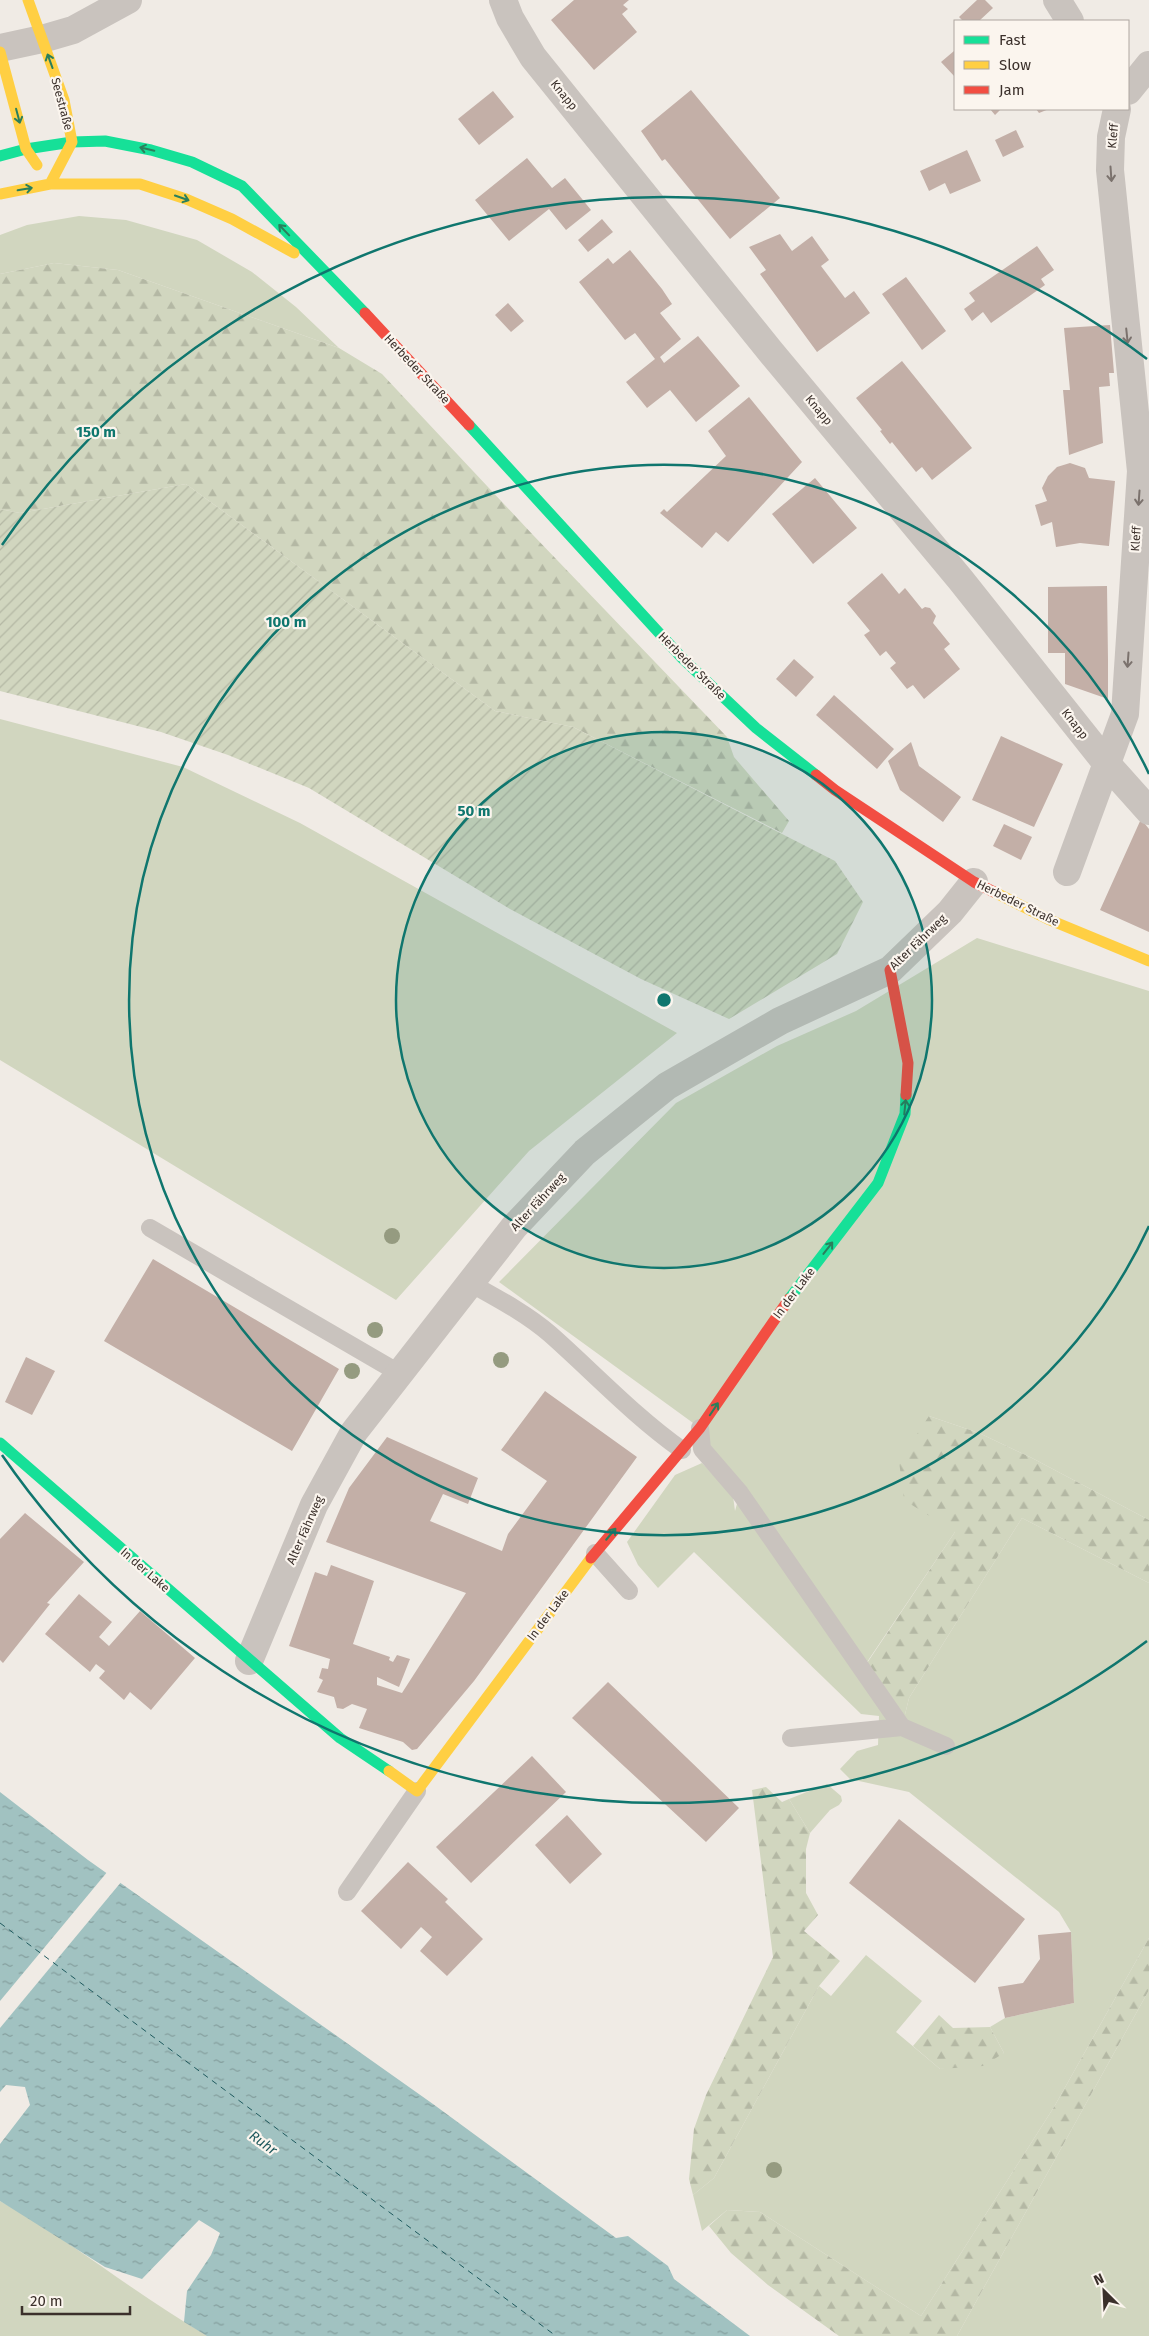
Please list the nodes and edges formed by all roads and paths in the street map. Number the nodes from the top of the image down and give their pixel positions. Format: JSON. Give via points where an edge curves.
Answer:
{"nodes":[{"id":1,"x":28,"y":0,"type":"edge"},
{"id":2,"x":128,"y":0,"type":"edge"},
{"id":3,"x":503,"y":0,"type":"edge"},
{"id":4,"x":1057,"y":0,"type":"edge"},
{"id":5,"x":1069,"y":20,"type":"edge"},
{"id":6,"x":42,"y":39,"type":"junction"},
{"id":7,"x":0,"y":48,"type":"edge"},
{"id":8,"x":0,"y":52,"type":"edge"},
{"id":9,"x":1147,"y":67,"type":"edge"},
{"id":10,"x":1129,"y":91,"type":"edge"},
{"id":11,"x":1117,"y":110,"type":"edge"},
{"id":12,"x":72,"y":142,"type":"junction"},
{"id":13,"x":26,"y":149,"type":"junction"},
{"id":14,"x":0,"y":156,"type":"edge"},
{"id":15,"x":50,"y":184,"type":"junction"},
{"id":16,"x":0,"y":194,"type":"edge"},
{"id":17,"x":318,"y":265,"type":"junction"},
{"id":18,"x":1144,"y":460,"type":"edge"},
{"id":19,"x":1107,"y":764,"type":"junction"},
{"id":20,"x":1149,"y":811,"type":"edge"},
{"id":21,"x":1067,"y":872,"type":"dead end"},
{"id":22,"x":974,"y":882,"type":"junction"},
{"id":23,"x":1149,"y":961,"type":"edge"},
{"id":24,"x":890,"y":970,"type":"junction"},
{"id":25,"x":150,"y":1228,"type":"dead end"},
{"id":26,"x":470,"y":1283,"type":"junction"},
{"id":27,"x":399,"y":1373,"type":"junction"},
{"id":28,"x":700,"y":1428,"type":"junction"},
{"id":29,"x":0,"y":1443,"type":"edge"},
{"id":30,"x":682,"y":1450,"type":"junction"},
{"id":31,"x":595,"y":1553,"type":"junction"},
{"id":32,"x":629,"y":1591,"type":"dead end"},
{"id":33,"x":249,"y":1662,"type":"junction"},
{"id":34,"x":902,"y":1727,"type":"junction"},
{"id":35,"x":791,"y":1738,"type":"dead end"},
{"id":36,"x":946,"y":1746,"type":"dead end"},
{"id":37,"x":417,"y":1791,"type":"junction"},
{"id":38,"x":347,"y":1892,"type":"dead end"}],
"edges":[{"from":1,"to":6,"type":"main road","name":"Seestraße"},
{"from":2,"to":6,"type":"street","via":[[73,30]]},
{"from":3,"to":19,"type":"street","name":"Knapp","via":[[510,18],[540,64]]},
{"from":4,"to":5,"type":"street"},
{"from":6,"to":7,"type":"street"},
{"from":12,"to":6,"type":"main road","name":"Seestraße","one_way":true,"via":[[64,100]]},
{"from":8,"to":13,"type":"main road","one_way":true},
{"from":9,"to":10,"type":"street"},
{"from":11,"to":18,"type":"street","name":"Kleff","one_way":true,"via":[[1110,170]]},
{"from":12,"to":13,"type":"main road","name":"Herbeder Straße"},
{"from":12,"to":15,"type":"main road","name":"Seestraße"},
{"from":17,"to":12,"type":"main road","name":"Herbeder Straße","one_way":true,"via":[[242,186],[192,162],[151,150],[105,141]]},
{"from":13,"to":14,"type":"main road","name":"Herbeder Straße"},
{"from":13,"to":15,"type":"main road"},
{"from":16,"to":15,"type":"main road","name":"Herbeder Straße","one_way":true},
{"from":15,"to":17,"type":"main road","name":"Herbeder Straße","one_way":true,"via":[[140,184],[232,219]]},
{"from":17,"to":22,"type":"main road","name":"Herbeder Straße","via":[[682,658],[756,728],[835,790]]},
{"from":18,"to":19,"type":"street","name":"Kleff","one_way":true,"via":[[1125,714]]},
{"from":19,"to":20,"type":"street","name":"Knapp"},
{"from":19,"to":21,"type":"street","name":"Kleff"},
{"from":22,"to":23,"type":"main road","name":"Herbeder Straße","via":[[1050,920]]},
{"from":22,"to":24,"type":"street","name":"Alter Fährweg","via":[[950,912]]},
{"from":24,"to":26,"type":"street","name":"Alter Fährweg","via":[[780,1021],[667,1086],[585,1152],[514,1227]]},
{"from":28,"to":24,"type":"main road","name":"In der Lake","one_way":true,"via":[[777,1315],[878,1183],[905,1114],[908,1063]]},
{"from":25,"to":27,"type":"lane"},
{"from":26,"to":27,"type":"street","name":"Alter Fährweg"},
{"from":26,"to":30,"type":"lane","via":[[548,1333],[654,1430]]},
{"from":27,"to":33,"type":"street","name":"Alter Fährweg","via":[[354,1432],[314,1506]]},
{"from":28,"to":30,"type":"main road","name":"In der Lake"},
{"from":28,"to":34,"type":"lane","via":[[702,1449],[740,1493]]},
{"from":29,"to":33,"type":"main road","name":"In der Lake"},
{"from":31,"to":30,"type":"main road","name":"In der Lake","one_way":true},
{"from":31,"to":32,"type":"lane"},
{"from":31,"to":37,"type":"main road","name":"In der Lake"},
{"from":33,"to":37,"type":"main road","name":"In der Lake","via":[[340,1738]]},
{"from":34,"to":35,"type":"lane"},
{"from":34,"to":36,"type":"lane"},
{"from":37,"to":38,"type":"lane"}]}
